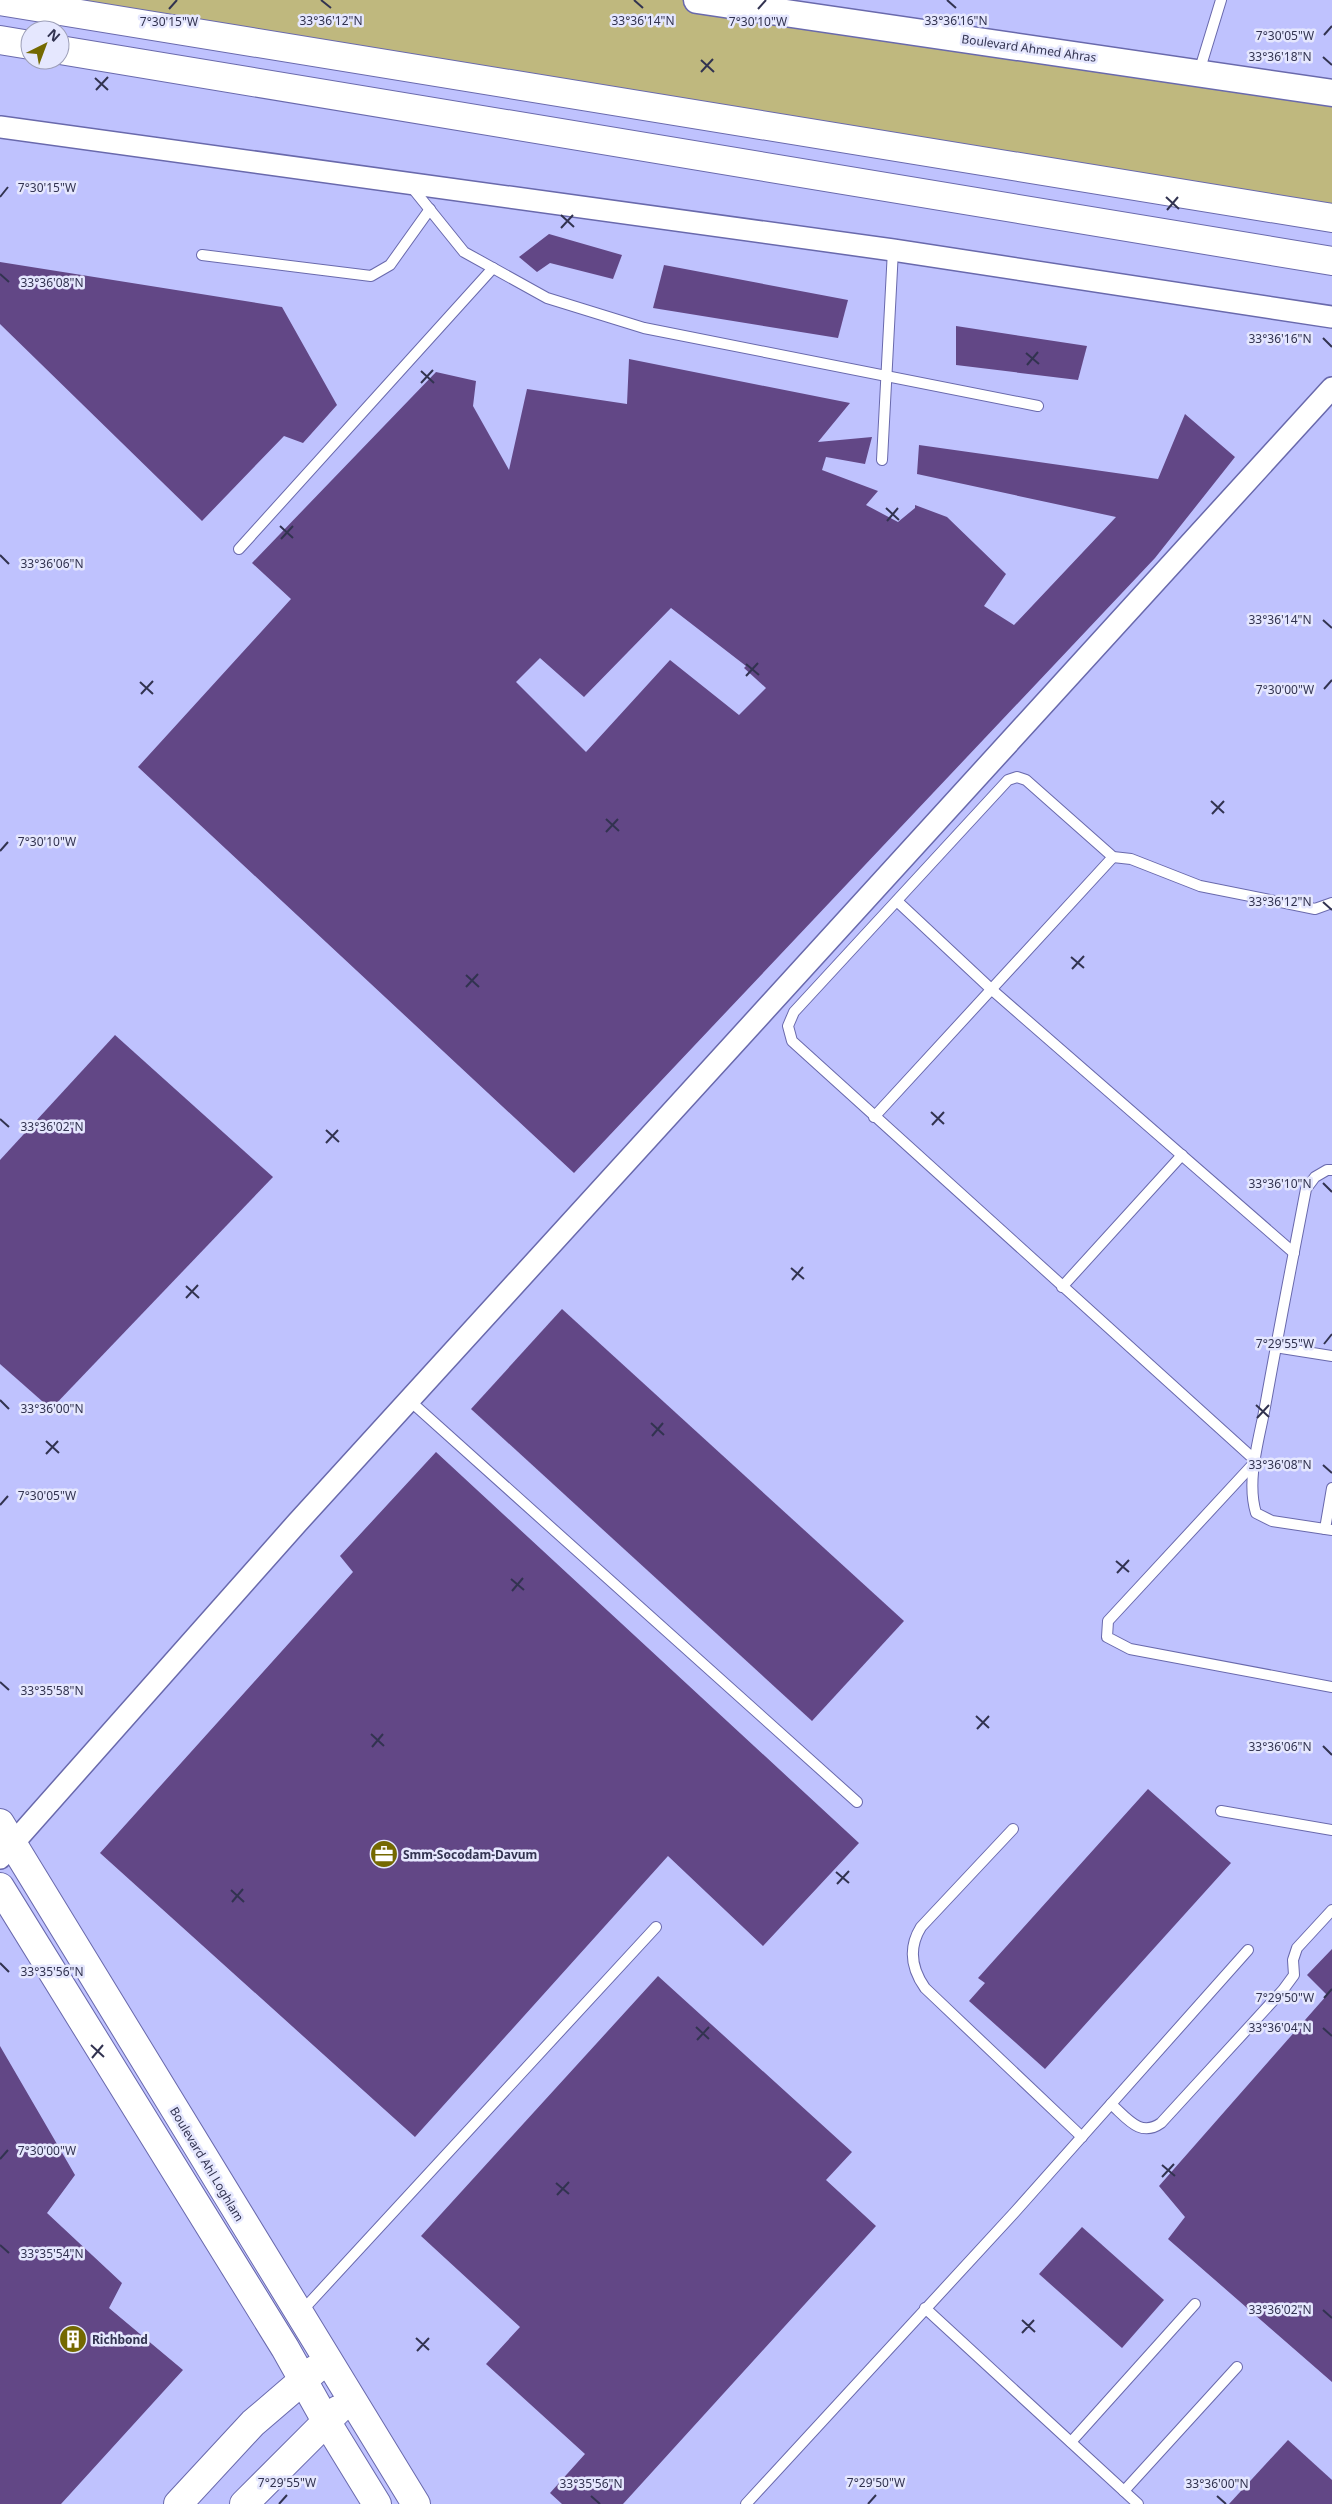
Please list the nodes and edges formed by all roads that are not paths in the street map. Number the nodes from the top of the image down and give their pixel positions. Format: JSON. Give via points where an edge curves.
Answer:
{"nodes":[{"id":1,"x":697,"y":0,"type":"edge"},
{"id":2,"x":1221,"y":0,"type":"edge"},
{"id":3,"x":3,"y":1,"type":"edge"},
{"id":4,"x":70,"y":52,"type":"edge"},
{"id":5,"x":1199,"y":73,"type":"junction"},
{"id":6,"x":1332,"y":93,"type":"edge"},
{"id":7,"x":0,"y":127,"type":"edge"},
{"id":8,"x":408,"y":182,"type":"junction"},
{"id":9,"x":430,"y":209,"type":"junction"},
{"id":10,"x":1332,"y":218,"type":"edge"},
{"id":11,"x":893,"y":250,"type":"junction"},
{"id":12,"x":202,"y":256,"type":"dead end"},
{"id":13,"x":1332,"y":261,"type":"edge"},
{"id":14,"x":493,"y":268,"type":"junction"},
{"id":15,"x":1332,"y":317,"type":"edge"},
{"id":16,"x":887,"y":377,"type":"junction"},
{"id":17,"x":1332,"y":388,"type":"edge"},
{"id":18,"x":1038,"y":406,"type":"dead end"},
{"id":19,"x":882,"y":460,"type":"dead end"},
{"id":20,"x":239,"y":549,"type":"dead end"},
{"id":21,"x":1113,"y":857,"type":"junction"},
{"id":22,"x":898,"y":902,"type":"junction"},
{"id":23,"x":1332,"y":903,"type":"edge"},
{"id":24,"x":991,"y":989,"type":"junction"},
{"id":25,"x":874,"y":1117,"type":"junction"},
{"id":26,"x":1182,"y":1155,"type":"junction"},
{"id":27,"x":1332,"y":1170,"type":"edge"},
{"id":28,"x":1294,"y":1253,"type":"junction"},
{"id":29,"x":1062,"y":1287,"type":"junction"},
{"id":30,"x":1275,"y":1347,"type":"junction"},
{"id":31,"x":1332,"y":1356,"type":"edge"},
{"id":32,"x":409,"y":1400,"type":"junction"},
{"id":33,"x":1256,"y":1461,"type":"junction"},
{"id":34,"x":1332,"y":1488,"type":"edge"},
{"id":35,"x":1329,"y":1530,"type":"edge"},
{"id":36,"x":1332,"y":1686,"type":"edge"},
{"id":37,"x":857,"y":1802,"type":"dead end"},
{"id":38,"x":1221,"y":1811,"type":"dead end"},
{"id":39,"x":1013,"y":1829,"type":"dead end"},
{"id":40,"x":1332,"y":1830,"type":"edge"},
{"id":41,"x":4,"y":1842,"type":"edge"},
{"id":42,"x":0,"y":1887,"type":"edge"},
{"id":43,"x":1332,"y":1910,"type":"edge"},
{"id":44,"x":656,"y":1927,"type":"dead end"},
{"id":45,"x":1248,"y":1950,"type":"dead end"},
{"id":46,"x":1111,"y":2104,"type":"junction"},
{"id":47,"x":1082,"y":2137,"type":"junction"},
{"id":48,"x":1194,"y":2304,"type":"dead end"},
{"id":49,"x":925,"y":2308,"type":"junction"},
{"id":50,"x":299,"y":2314,"type":"junction"},
{"id":51,"x":327,"y":2360,"type":"junction"},
{"id":52,"x":1238,"y":2367,"type":"dead end"},
{"id":53,"x":302,"y":2380,"type":"junction"},
{"id":54,"x":350,"y":2398,"type":"junction"},
{"id":55,"x":326,"y":2421,"type":"junction"},
{"id":56,"x":1070,"y":2442,"type":"junction"},
{"id":57,"x":1124,"y":2491,"type":"junction"},
{"id":58,"x":178,"y":2504,"type":"edge"},
{"id":59,"x":244,"y":2504,"type":"edge"},
{"id":60,"x":377,"y":2504,"type":"edge"},
{"id":61,"x":416,"y":2504,"type":"edge"},
{"id":62,"x":746,"y":2504,"type":"edge"},
{"id":63,"x":1138,"y":2504,"type":"edge"}],
"edges":[{"from":1,"to":5,"type":"street","name":"Boulevard Ahmed Ahras"},
{"from":2,"to":5,"type":"lane"},
{"from":3,"to":10,"type":"main road"},
{"from":4,"to":13,"type":"main road"},
{"from":5,"to":6,"type":"street","name":"Boulevard Ahmed Ahras"},
{"from":7,"to":8,"type":"street"},
{"from":8,"to":9,"type":"lane"},
{"from":8,"to":11,"type":"street"},
{"from":9,"to":12,"type":"lane","via":[[390,265],[371,276]]},
{"from":9,"to":14,"type":"lane","via":[[464,252]]},
{"from":11,"to":15,"type":"street"},
{"from":11,"to":16,"type":"lane"},
{"from":14,"to":16,"type":"lane","via":[[547,298],[644,328]]},
{"from":14,"to":20,"type":"lane"},
{"from":16,"to":18,"type":"lane"},
{"from":16,"to":19,"type":"lane"},
{"from":17,"to":32,"type":"street"},
{"from":21,"to":22,"type":"lane","via":[[1026,780],[1017,777],[1008,780]]},
{"from":21,"to":23,"type":"lane","via":[[1131,860],[1200,886],[1315,909]]},
{"from":21,"to":24,"type":"lane"},
{"from":22,"to":24,"type":"lane"},
{"from":22,"to":25,"type":"lane","via":[[794,1012],[788,1026],[792,1041]]},
{"from":24,"to":25,"type":"lane"},
{"from":24,"to":26,"type":"lane"},
{"from":25,"to":29,"type":"lane"},
{"from":26,"to":28,"type":"lane"},
{"from":26,"to":29,"type":"lane"},
{"from":27,"to":28,"type":"lane","via":[[1315,1177],[1306,1189]]},
{"from":28,"to":30,"type":"lane"},
{"from":29,"to":33,"type":"lane"},
{"from":30,"to":31,"type":"lane"},
{"from":30,"to":33,"type":"lane"},
{"from":32,"to":37,"type":"lane"},
{"from":32,"to":41,"type":"street"},
{"from":33,"to":35,"type":"lane","via":[[1252,1499],[1256,1513],[1272,1521]]},
{"from":33,"to":36,"type":"lane","via":[[1108,1621],[1107,1637],[1130,1650]]},
{"from":34,"to":35,"type":"lane"},
{"from":38,"to":40,"type":"lane"},
{"from":39,"to":47,"type":"lane","via":[[921,1927],[914,1938],[912,1959],[918,1979],[925,1988]]},
{"from":41,"to":50,"type":"main road","name":"Boulevard Ahl Loghlam"},
{"from":42,"to":53,"type":"main road"},
{"from":43,"to":46,"type":"lane","via":[[1298,1948],[1293,1960],[1294,1975],[1283,1990],[1161,2123],[1146,2130],[1137,2127]]},
{"from":44,"to":50,"type":"lane"},
{"from":45,"to":46,"type":"lane"},
{"from":46,"to":47,"type":"lane"},
{"from":47,"to":49,"type":"lane"},
{"from":48,"to":56,"type":"lane"},
{"from":49,"to":56,"type":"lane"},
{"from":49,"to":62,"type":"lane"},
{"from":50,"to":51,"type":"main road","name":"Boulevard Ahl Loghlam"},
{"from":51,"to":53,"type":"main road"},
{"from":51,"to":54,"type":"main road","name":"Boulevard Ahl Loghlam"},
{"from":52,"to":57,"type":"lane"},
{"from":53,"to":55,"type":"main road"},
{"from":53,"to":58,"type":"main road","via":[[253,2423]]},
{"from":54,"to":55,"type":"main road"},
{"from":54,"to":61,"type":"main road","name":"Boulevard Ahl Loghlam"},
{"from":55,"to":59,"type":"main road"},
{"from":55,"to":60,"type":"main road"},
{"from":56,"to":57,"type":"lane"},
{"from":57,"to":63,"type":"lane"}]}
